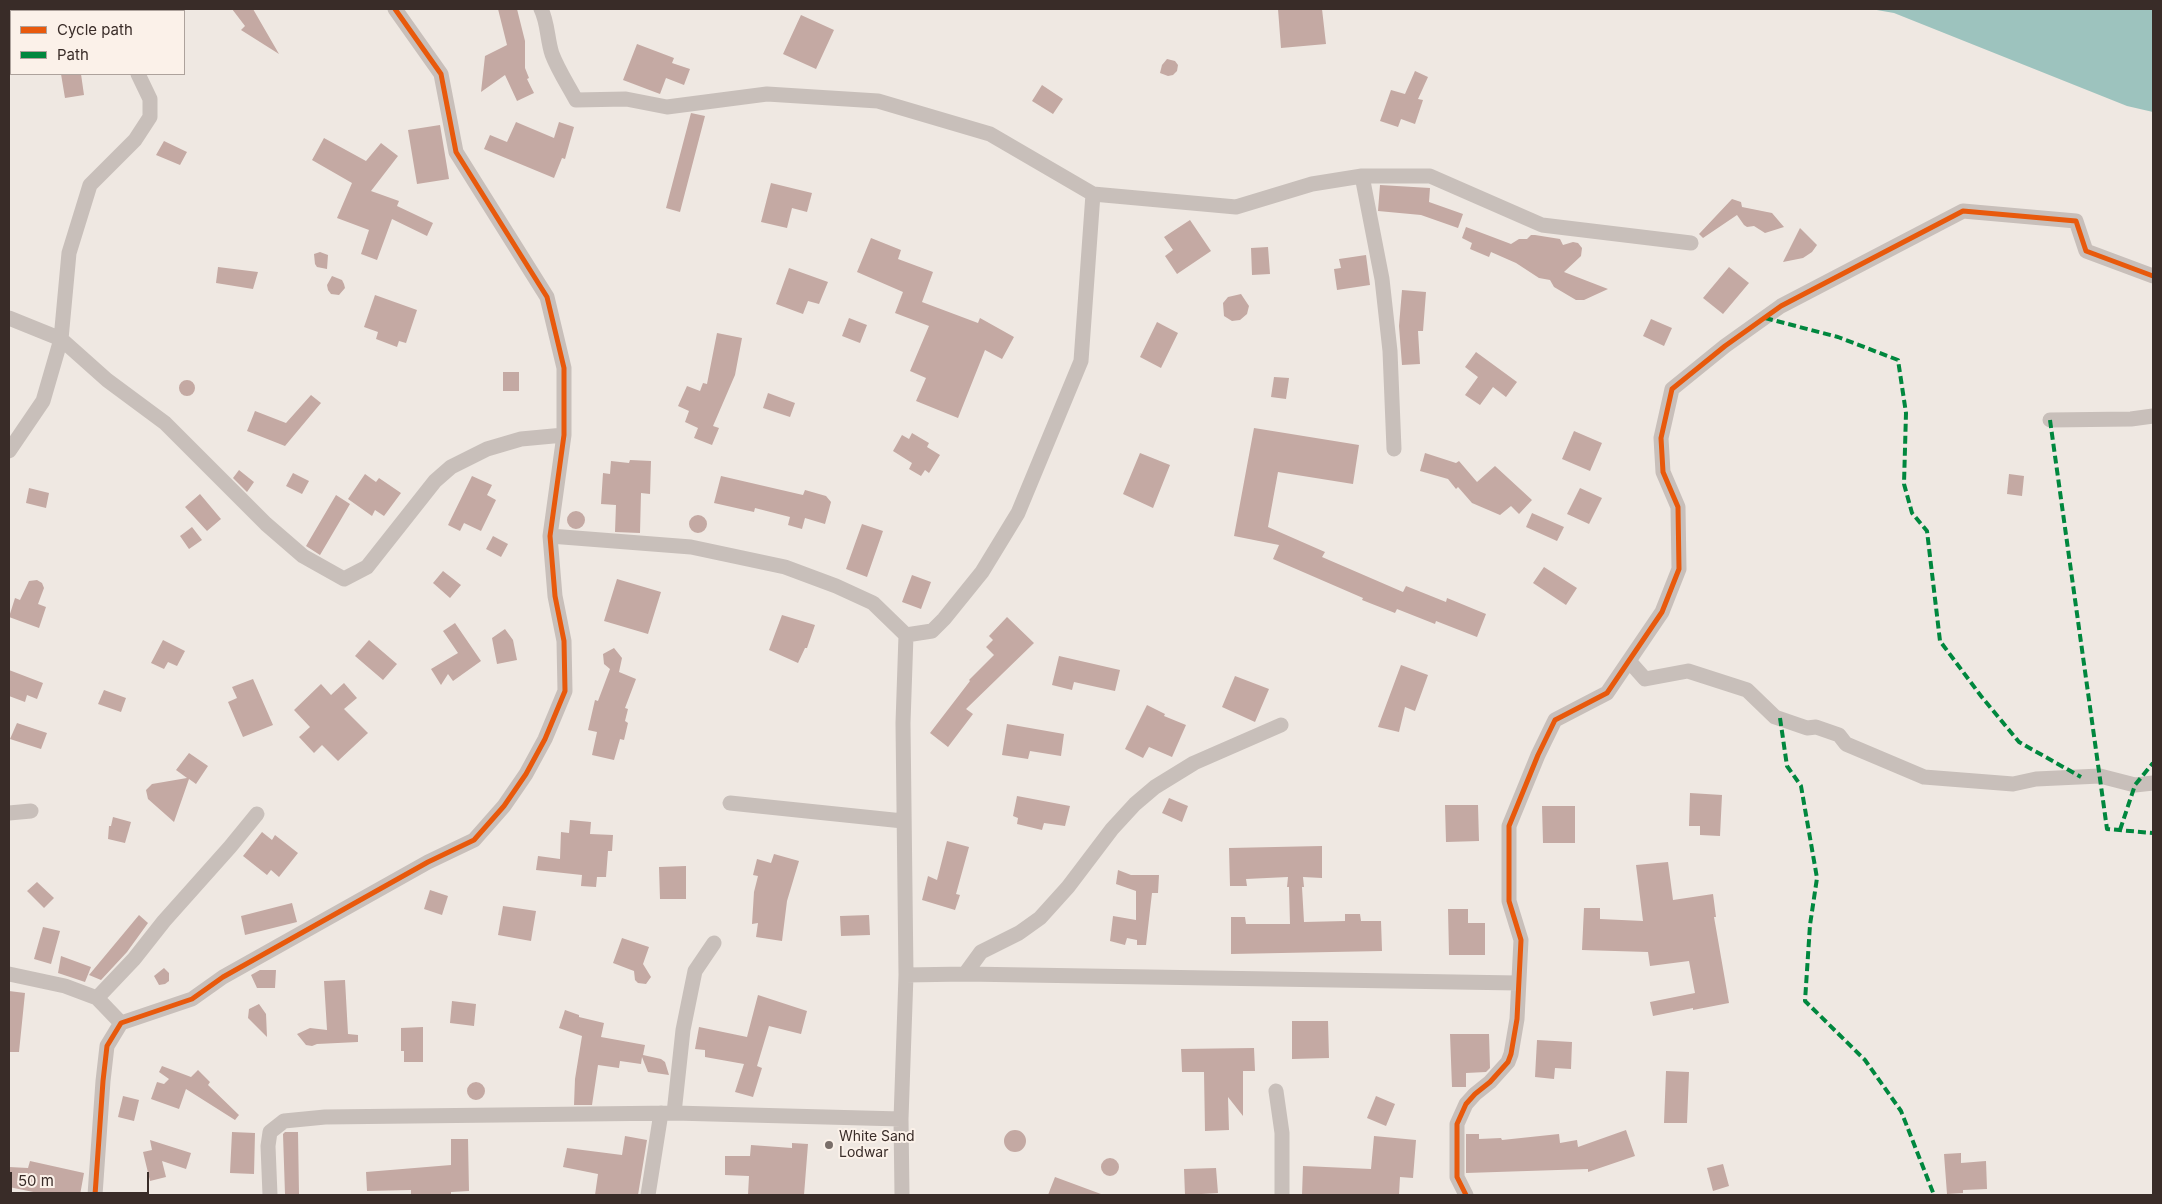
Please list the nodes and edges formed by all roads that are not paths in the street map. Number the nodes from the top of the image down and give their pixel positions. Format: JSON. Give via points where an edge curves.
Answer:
{"nodes":[{"id":1,"x":395,"y":9,"type":"edge"},
{"id":2,"x":541,"y":9,"type":"edge"},
{"id":3,"x":138,"y":75,"type":"edge"},
{"id":4,"x":1362,"y":176,"type":"junction"},
{"id":5,"x":1093,"y":194,"type":"junction"},
{"id":6,"x":1692,"y":244,"type":"dead end"},
{"id":7,"x":2153,"y":276,"type":"edge"},
{"id":8,"x":9,"y":318,"type":"edge"},
{"id":9,"x":61,"y":339,"type":"junction"},
{"id":10,"x":2153,"y":416,"type":"edge"},
{"id":11,"x":2050,"y":420,"type":"dead end"},
{"id":12,"x":564,"y":435,"type":"junction"},
{"id":13,"x":1394,"y":449,"type":"dead end"},
{"id":14,"x":9,"y":451,"type":"edge"},
{"id":15,"x":550,"y":536,"type":"junction"},
{"id":16,"x":906,"y":635,"type":"junction"},
{"id":17,"x":1629,"y":661,"type":"junction"},
{"id":18,"x":1281,"y":725,"type":"dead end"},
{"id":19,"x":2153,"y":783,"type":"edge"},
{"id":20,"x":730,"y":803,"type":"dead end"},
{"id":21,"x":30,"y":811,"type":"dead end"},
{"id":22,"x":9,"y":813,"type":"edge"},
{"id":23,"x":257,"y":814,"type":"dead end"},
{"id":24,"x":903,"y":821,"type":"junction"},
{"id":25,"x":714,"y":943,"type":"dead end"},
{"id":26,"x":9,"y":974,"type":"edge"},
{"id":27,"x":966,"y":974,"type":"junction"},
{"id":28,"x":906,"y":975,"type":"junction"},
{"id":29,"x":1518,"y":983,"type":"junction"},
{"id":30,"x":97,"y":998,"type":"junction"},
{"id":31,"x":121,"y":1023,"type":"junction"},
{"id":32,"x":1276,"y":1091,"type":"dead end"},
{"id":33,"x":667,"y":1113,"type":"junction"},
{"id":34,"x":901,"y":1119,"type":"junction"},
{"id":35,"x":95,"y":1195,"type":"edge"},
{"id":36,"x":270,"y":1195,"type":"edge"},
{"id":37,"x":648,"y":1195,"type":"edge"},
{"id":38,"x":902,"y":1195,"type":"edge"},
{"id":39,"x":1282,"y":1195,"type":"edge"},
{"id":40,"x":1466,"y":1195,"type":"edge"}],
"edges":[{"from":1,"to":12,"type":"street","via":[[441,74],[456,152],[548,297],[564,368]]},
{"from":2,"to":5,"type":"street","via":[[553,56],[576,100],[626,99],[667,107],[767,94],[878,101],[990,134]]},
{"from":3,"to":9,"type":"street","via":[[150,99],[150,117],[135,140],[90,185],[69,253]]},
{"from":4,"to":5,"type":"street","via":[[1312,184],[1236,207]]},
{"from":4,"to":6,"type":"street","via":[[1430,176],[1542,225]]},
{"from":4,"to":13,"type":"street","via":[[1382,279],[1390,351]]},
{"from":5,"to":16,"type":"street","via":[[1081,361],[1018,513],[982,572],[944,619],[932,631]]},
{"from":7,"to":17,"type":"street","via":[[2086,251],[2076,221],[1963,211],[1781,306],[1725,346],[1672,390],[1661,438],[1663,472],[1678,507],[1679,569],[1662,612]]},
{"from":8,"to":9,"type":"street"},
{"from":9,"to":12,"type":"street","via":[[107,380],[165,423],[266,524],[303,556],[344,579],[367,567],[429,488],[451,467],[487,449],[521,439]]},
{"from":9,"to":14,"type":"street","via":[[43,401]]},
{"from":10,"to":11,"type":"street"},
{"from":12,"to":15,"type":"street"},
{"from":15,"to":16,"type":"street","via":[[691,547],[785,567],[873,603]]},
{"from":15,"to":31,"type":"street","via":[[555,596],[564,641],[565,691],[526,774],[492,820],[474,840],[428,862],[223,977],[192,999]]},
{"from":16,"to":24,"type":"street"},
{"from":17,"to":19,"type":"street","via":[[1645,679],[1688,671],[1747,690],[1774,717],[1839,735],[1846,744],[1924,777],[2014,784],[2036,779],[2100,776],[2135,785]]},
{"from":17,"to":29,"type":"street","via":[[1607,693],[1556,720],[1509,826],[1509,901],[1521,940]]},
{"from":18,"to":27,"type":"street","via":[[1194,763],[1155,787],[1112,830],[1040,918],[1019,933],[981,952]]},
{"from":20,"to":24,"type":"street"},
{"from":21,"to":22,"type":"street"},
{"from":23,"to":30,"type":"street"},
{"from":24,"to":28,"type":"street"},
{"from":25,"to":33,"type":"street","via":[[695,971]]},
{"from":26,"to":30,"type":"street","via":[[65,986]]},
{"from":27,"to":28,"type":"street"},
{"from":27,"to":29,"type":"street"},
{"from":28,"to":34,"type":"street"},
{"from":29,"to":40,"type":"street","via":[[1517,1019],[1511,1054],[1503,1068],[1466,1104],[1457,1124],[1457,1177]]},
{"from":30,"to":31,"type":"street"},
{"from":31,"to":35,"type":"street","via":[[107,1046]]},
{"from":32,"to":39,"type":"street","via":[[1282,1133]]},
{"from":33,"to":34,"type":"street"},
{"from":33,"to":36,"type":"street","via":[[284,1120],[270,1132]]},
{"from":33,"to":37,"type":"street"},
{"from":34,"to":38,"type":"street"}]}
